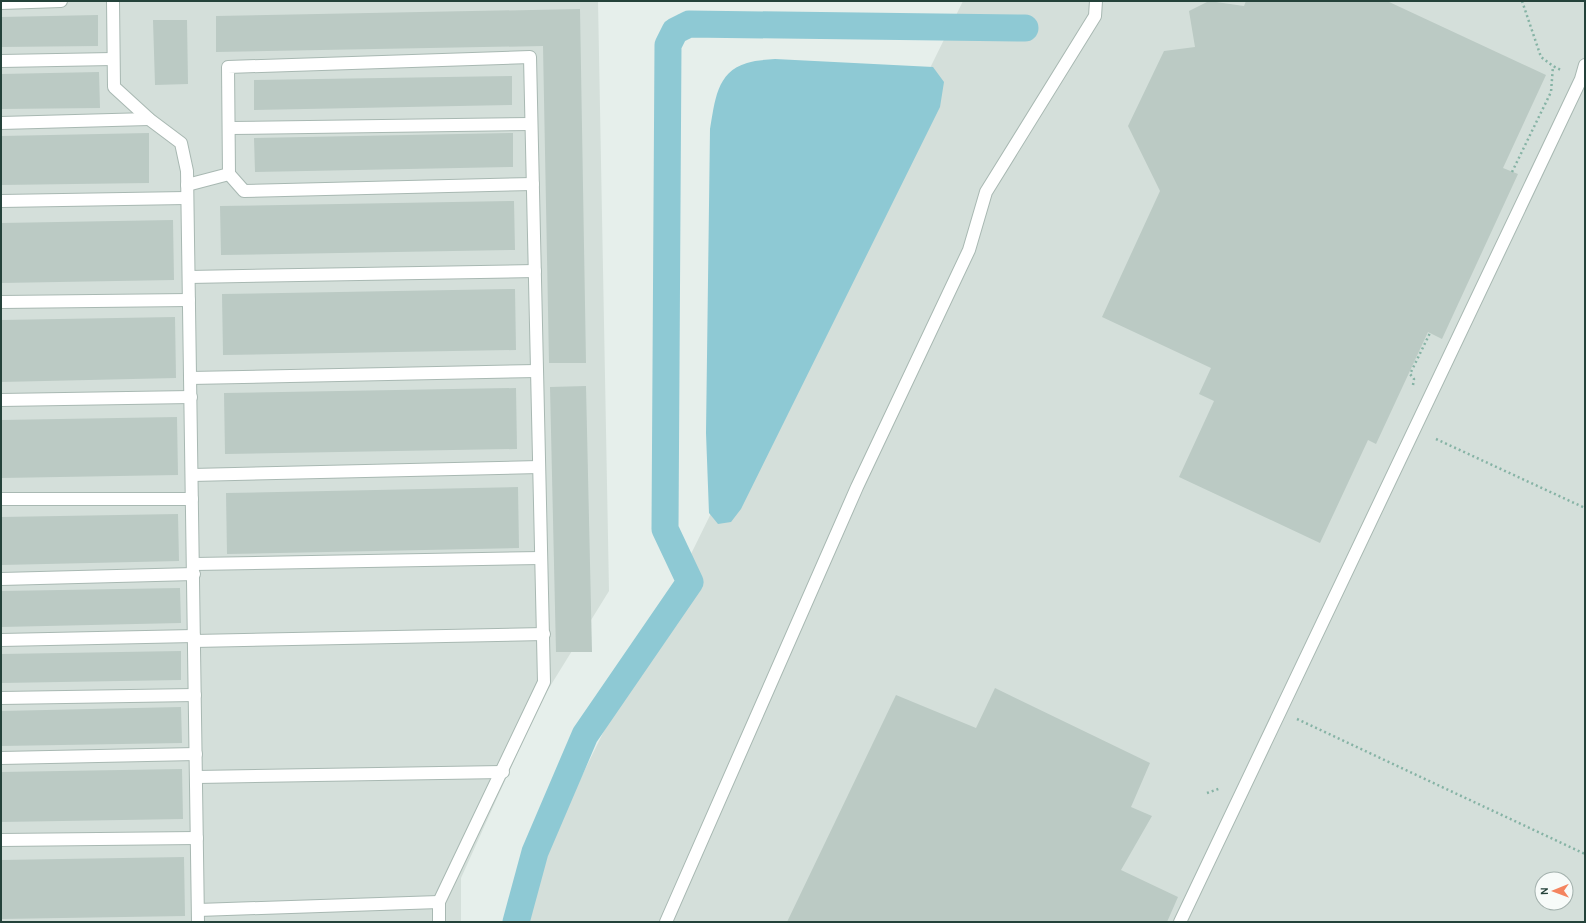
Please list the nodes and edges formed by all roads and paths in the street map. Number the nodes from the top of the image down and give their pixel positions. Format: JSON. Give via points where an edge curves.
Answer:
{"nodes":[{"id":1,"x":61,"y":1,"type":"edge"},
{"id":2,"x":113,"y":1,"type":"edge"},
{"id":3,"x":1096,"y":1,"type":"edge"},
{"id":4,"x":1522,"y":1,"type":"edge"},
{"id":5,"x":1,"y":3,"type":"edge"},
{"id":6,"x":113,"y":59,"type":"junction"},
{"id":7,"x":1,"y":62,"type":"edge"},
{"id":8,"x":1585,"y":65,"type":"edge"},
{"id":9,"x":1553,"y":66,"type":"junction"},
{"id":10,"x":1561,"y":70,"type":"dead end"},
{"id":11,"x":149,"y":119,"type":"junction"},
{"id":12,"x":1,"y":123,"type":"edge"},
{"id":13,"x":531,"y":124,"type":"junction"},
{"id":14,"x":230,"y":128,"type":"junction"},
{"id":15,"x":1512,"y":172,"type":"dead end"},
{"id":16,"x":229,"y":174,"type":"junction"},
{"id":17,"x":533,"y":184,"type":"junction"},
{"id":18,"x":187,"y":185,"type":"junction"},
{"id":19,"x":186,"y":198,"type":"junction"},
{"id":20,"x":1,"y":201,"type":"edge"},
{"id":21,"x":535,"y":271,"type":"junction"},
{"id":22,"x":188,"y":277,"type":"junction"},
{"id":23,"x":189,"y":300,"type":"junction"},
{"id":24,"x":1,"y":302,"type":"edge"},
{"id":25,"x":537,"y":371,"type":"junction"},
{"id":26,"x":190,"y":378,"type":"junction"},
{"id":27,"x":191,"y":397,"type":"junction"},
{"id":28,"x":1,"y":400,"type":"edge"},
{"id":29,"x":1436,"y":439,"type":"dead end"},
{"id":30,"x":539,"y":468,"type":"junction"},
{"id":31,"x":192,"y":475,"type":"junction"},
{"id":32,"x":192,"y":498,"type":"junction"},
{"id":33,"x":1,"y":499,"type":"edge"},
{"id":34,"x":1585,"y":508,"type":"edge"},
{"id":35,"x":541,"y":558,"type":"junction"},
{"id":36,"x":194,"y":569,"type":"junction"},
{"id":37,"x":1,"y":579,"type":"edge"},
{"id":38,"x":544,"y":634,"type":"junction"},
{"id":39,"x":194,"y":639,"type":"junction"},
{"id":40,"x":1,"y":640,"type":"edge"},
{"id":41,"x":195,"y":695,"type":"junction"},
{"id":42,"x":1,"y":698,"type":"edge"},
{"id":43,"x":1281,"y":711,"type":"junction"},
{"id":44,"x":196,"y":754,"type":"junction"},
{"id":45,"x":1,"y":758,"type":"edge"},
{"id":46,"x":502,"y":772,"type":"junction"},
{"id":47,"x":197,"y":777,"type":"junction"},
{"id":48,"x":197,"y":838,"type":"junction"},
{"id":49,"x":1,"y":840,"type":"edge"},
{"id":50,"x":1585,"y":854,"type":"edge"},
{"id":51,"x":439,"y":902,"type":"junction"},
{"id":52,"x":198,"y":916,"type":"edge"},
{"id":53,"x":440,"y":922,"type":"edge"},
{"id":54,"x":666,"y":922,"type":"edge"},
{"id":55,"x":1180,"y":922,"type":"edge"}],
"edges":[{"from":1,"to":5,"type":"lane"},
{"from":2,"to":6,"type":"lane"},
{"from":3,"to":54,"type":"lane","via":[[1096,16],[986,192],[969,250],[857,487]]},
{"from":4,"to":9,"type":"path","via":[[1542,57]]},
{"from":6,"to":7,"type":"lane"},
{"from":6,"to":11,"type":"lane","via":[[114,87]]},
{"from":8,"to":43,"type":"lane","via":[[1581,79]]},
{"from":9,"to":10,"type":"path"},
{"from":9,"to":15,"type":"path","via":[[1551,92]]},
{"from":11,"to":12,"type":"lane"},
{"from":11,"to":18,"type":"lane","via":[[181,142],[187,170]]},
{"from":13,"to":14,"type":"lane"},
{"from":13,"to":14,"type":"lane","via":[[530,57],[228,67]]},
{"from":13,"to":17,"type":"lane"},
{"from":14,"to":16,"type":"lane"},
{"from":16,"to":17,"type":"lane","via":[[244,190]]},
{"from":16,"to":18,"type":"lane"},
{"from":17,"to":21,"type":"lane"},
{"from":18,"to":19,"type":"lane"},
{"from":19,"to":20,"type":"lane"},
{"from":19,"to":22,"type":"lane"},
{"from":21,"to":22,"type":"lane"},
{"from":21,"to":25,"type":"lane"},
{"from":22,"to":23,"type":"lane"},
{"from":23,"to":24,"type":"lane"},
{"from":23,"to":26,"type":"lane"},
{"from":25,"to":26,"type":"lane"},
{"from":25,"to":30,"type":"lane"},
{"from":26,"to":27,"type":"lane"},
{"from":27,"to":28,"type":"lane"},
{"from":27,"to":31,"type":"lane"},
{"from":29,"to":34,"type":"path"},
{"from":30,"to":31,"type":"lane"},
{"from":30,"to":35,"type":"lane"},
{"from":31,"to":32,"type":"lane"},
{"from":32,"to":33,"type":"lane"},
{"from":32,"to":36,"type":"lane"},
{"from":35,"to":36,"type":"lane"},
{"from":35,"to":38,"type":"lane"},
{"from":36,"to":37,"type":"lane"},
{"from":36,"to":39,"type":"lane"},
{"from":38,"to":39,"type":"lane"},
{"from":38,"to":46,"type":"lane","via":[[544,682]]},
{"from":39,"to":40,"type":"lane"},
{"from":39,"to":41,"type":"lane"},
{"from":41,"to":42,"type":"lane"},
{"from":41,"to":44,"type":"lane"},
{"from":43,"to":50,"type":"path"},
{"from":43,"to":55,"type":"lane"},
{"from":44,"to":45,"type":"lane"},
{"from":44,"to":47,"type":"lane"},
{"from":46,"to":47,"type":"lane"},
{"from":46,"to":51,"type":"lane"},
{"from":47,"to":48,"type":"lane"},
{"from":48,"to":49,"type":"lane"},
{"from":48,"to":52,"type":"lane"},
{"from":51,"to":52,"type":"lane"},
{"from":51,"to":53,"type":"lane"}]}
